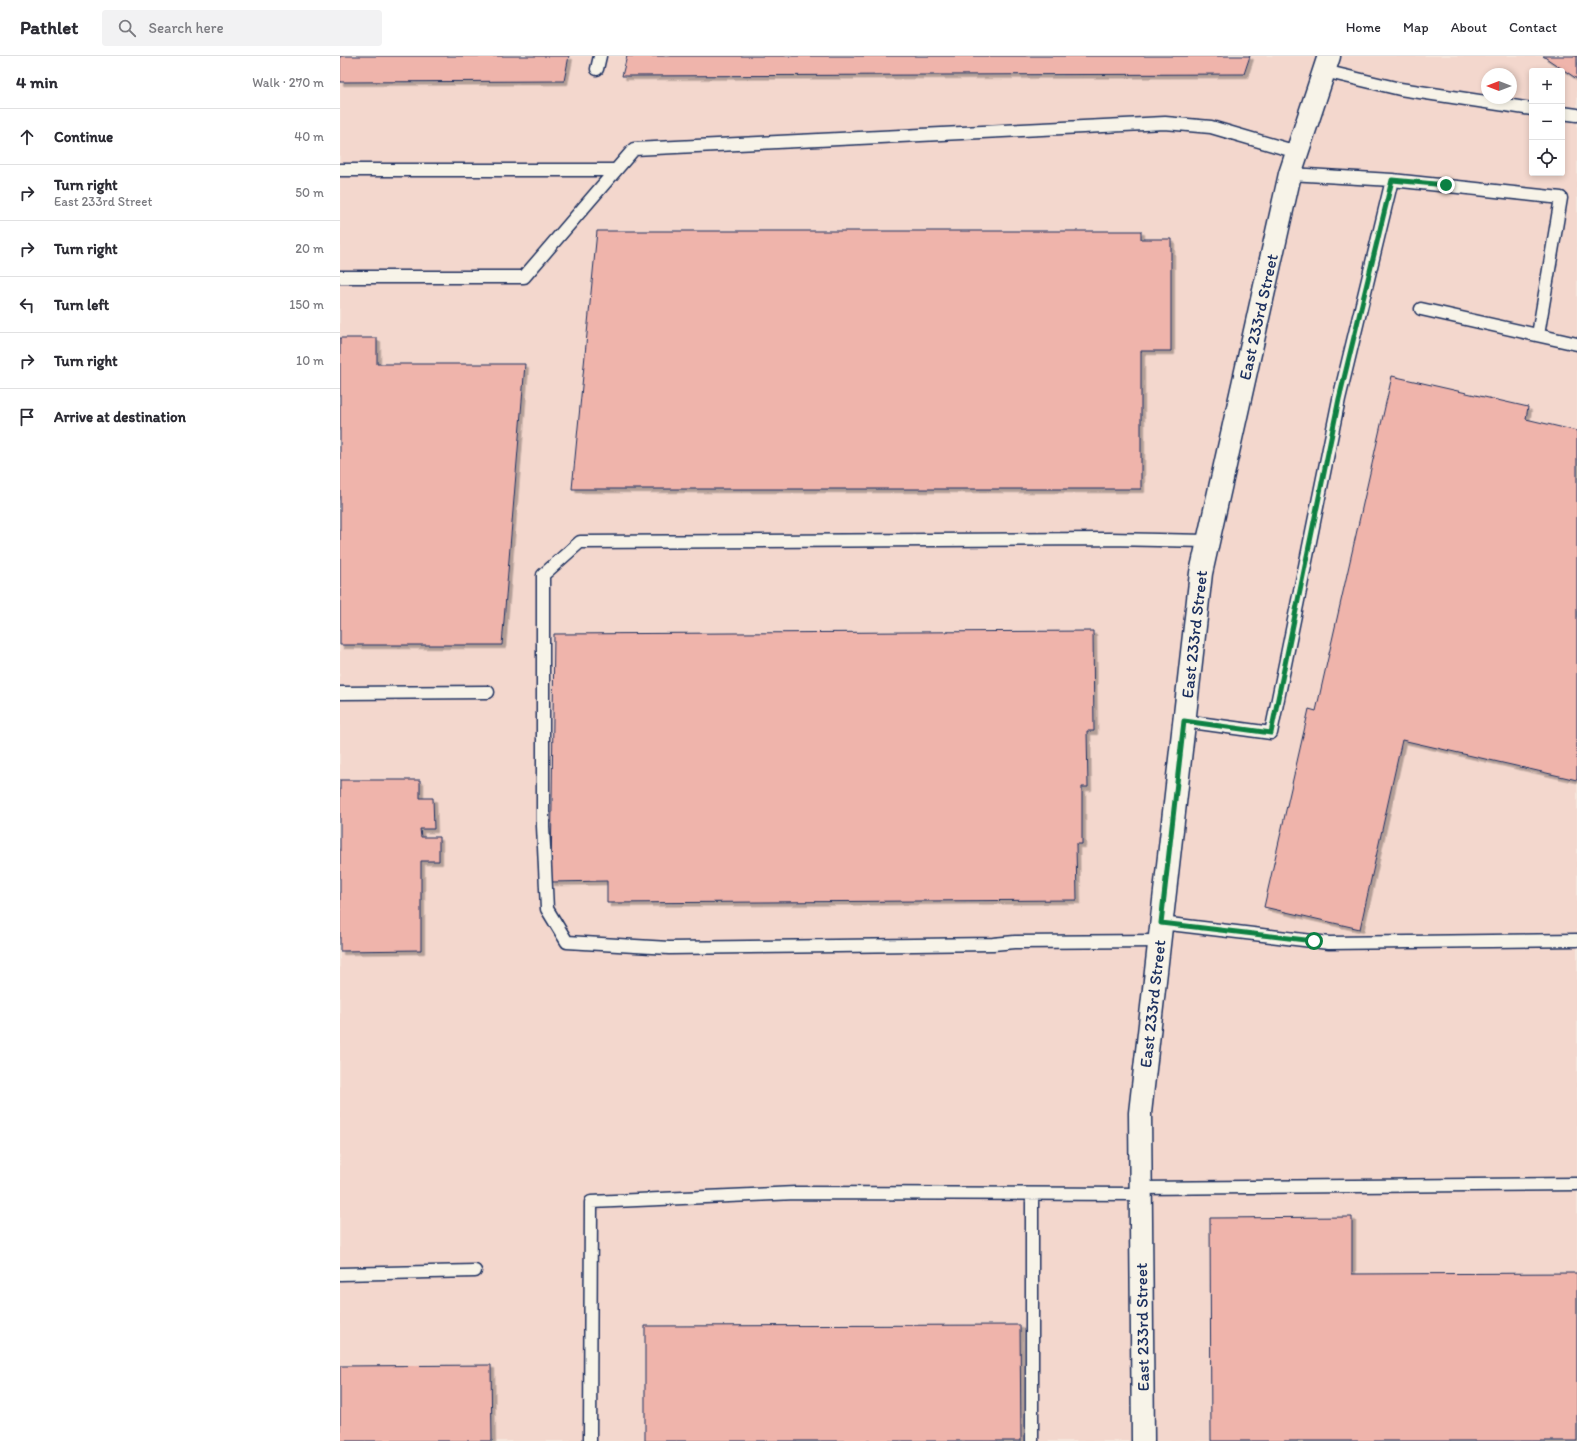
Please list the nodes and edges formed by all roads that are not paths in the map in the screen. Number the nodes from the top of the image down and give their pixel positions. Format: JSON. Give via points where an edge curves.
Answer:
{"nodes":[{"id":1,"x":600,"y":56,"type":"edge"},
{"id":2,"x":1326,"y":64,"type":"edge"},
{"id":3,"x":597,"y":69,"type":"dead end"},
{"id":4,"x":1529,"y":109,"type":"edge"},
{"id":5,"x":1565,"y":114,"type":"edge"},
{"id":6,"x":1577,"y":116,"type":"edge"},
{"id":7,"x":1297,"y":152,"type":"junction"},
{"id":8,"x":340,"y":170,"type":"edge"},
{"id":9,"x":616,"y":170,"type":"junction"},
{"id":10,"x":1290,"y":174,"type":"junction"},
{"id":11,"x":1392,"y":180,"type":"junction"},
{"id":12,"x":340,"y":277,"type":"edge"},
{"id":13,"x":1421,"y":309,"type":"dead end"},
{"id":14,"x":1538,"y":335,"type":"junction"},
{"id":15,"x":1577,"y":344,"type":"edge"},
{"id":16,"x":1207,"y":541,"type":"junction"},
{"id":17,"x":488,"y":692,"type":"dead end"},
{"id":18,"x":340,"y":693,"type":"edge"},
{"id":19,"x":1184,"y":721,"type":"junction"},
{"id":20,"x":1160,"y":932,"type":"junction"},
{"id":21,"x":1577,"y":940,"type":"edge"},
{"id":22,"x":1577,"y":1184,"type":"edge"},
{"id":23,"x":1141,"y":1191,"type":"junction"},
{"id":24,"x":1032,"y":1194,"type":"junction"},
{"id":25,"x":475,"y":1271,"type":"dead end"},
{"id":26,"x":340,"y":1274,"type":"edge"},
{"id":27,"x":590,"y":1441,"type":"edge"},
{"id":28,"x":1032,"y":1441,"type":"edge"},
{"id":29,"x":1143,"y":1441,"type":"edge"}],
"edges":[{"from":1,"to":3,"type":"lane"},
{"from":2,"to":4,"type":"lane","via":[[1400,89]]},
{"from":2,"to":7,"type":"street","name":"East 233rd Street"},
{"from":5,"to":6,"type":"lane"},
{"from":7,"to":9,"type":"lane","via":[[1211,127],[1164,123],[634,150]]},
{"from":7,"to":10,"type":"street","name":"East 233rd Street"},
{"from":8,"to":9,"type":"lane"},
{"from":9,"to":12,"type":"lane","via":[[524,277]]},
{"from":10,"to":11,"type":"lane"},
{"from":10,"to":16,"type":"street","name":"East 233rd Street"},
{"from":11,"to":14,"type":"lane","via":[[1561,198]]},
{"from":11,"to":19,"type":"lane","via":[[1339,399],[1271,733]]},
{"from":13,"to":14,"type":"lane"},
{"from":14,"to":15,"type":"lane"},
{"from":16,"to":19,"type":"street","name":"East 233rd Street"},
{"from":16,"to":20,"type":"lane","via":[[1109,539],[580,542],[543,575],[543,826],[547,909],[567,942],[669,948],[993,944]]},
{"from":17,"to":18,"type":"lane"},
{"from":19,"to":20,"type":"street","name":"East 233rd Street"},
{"from":20,"to":21,"type":"lane","via":[[1329,943]]},
{"from":20,"to":23,"type":"street","name":"East 233rd Street","via":[[1140,1112]]},
{"from":22,"to":23,"type":"lane"},
{"from":23,"to":24,"type":"lane"},
{"from":23,"to":29,"type":"street","name":"East 233rd Street"},
{"from":24,"to":27,"type":"lane","via":[[796,1193],[591,1202]]},
{"from":24,"to":28,"type":"lane"},
{"from":25,"to":26,"type":"lane"}]}
